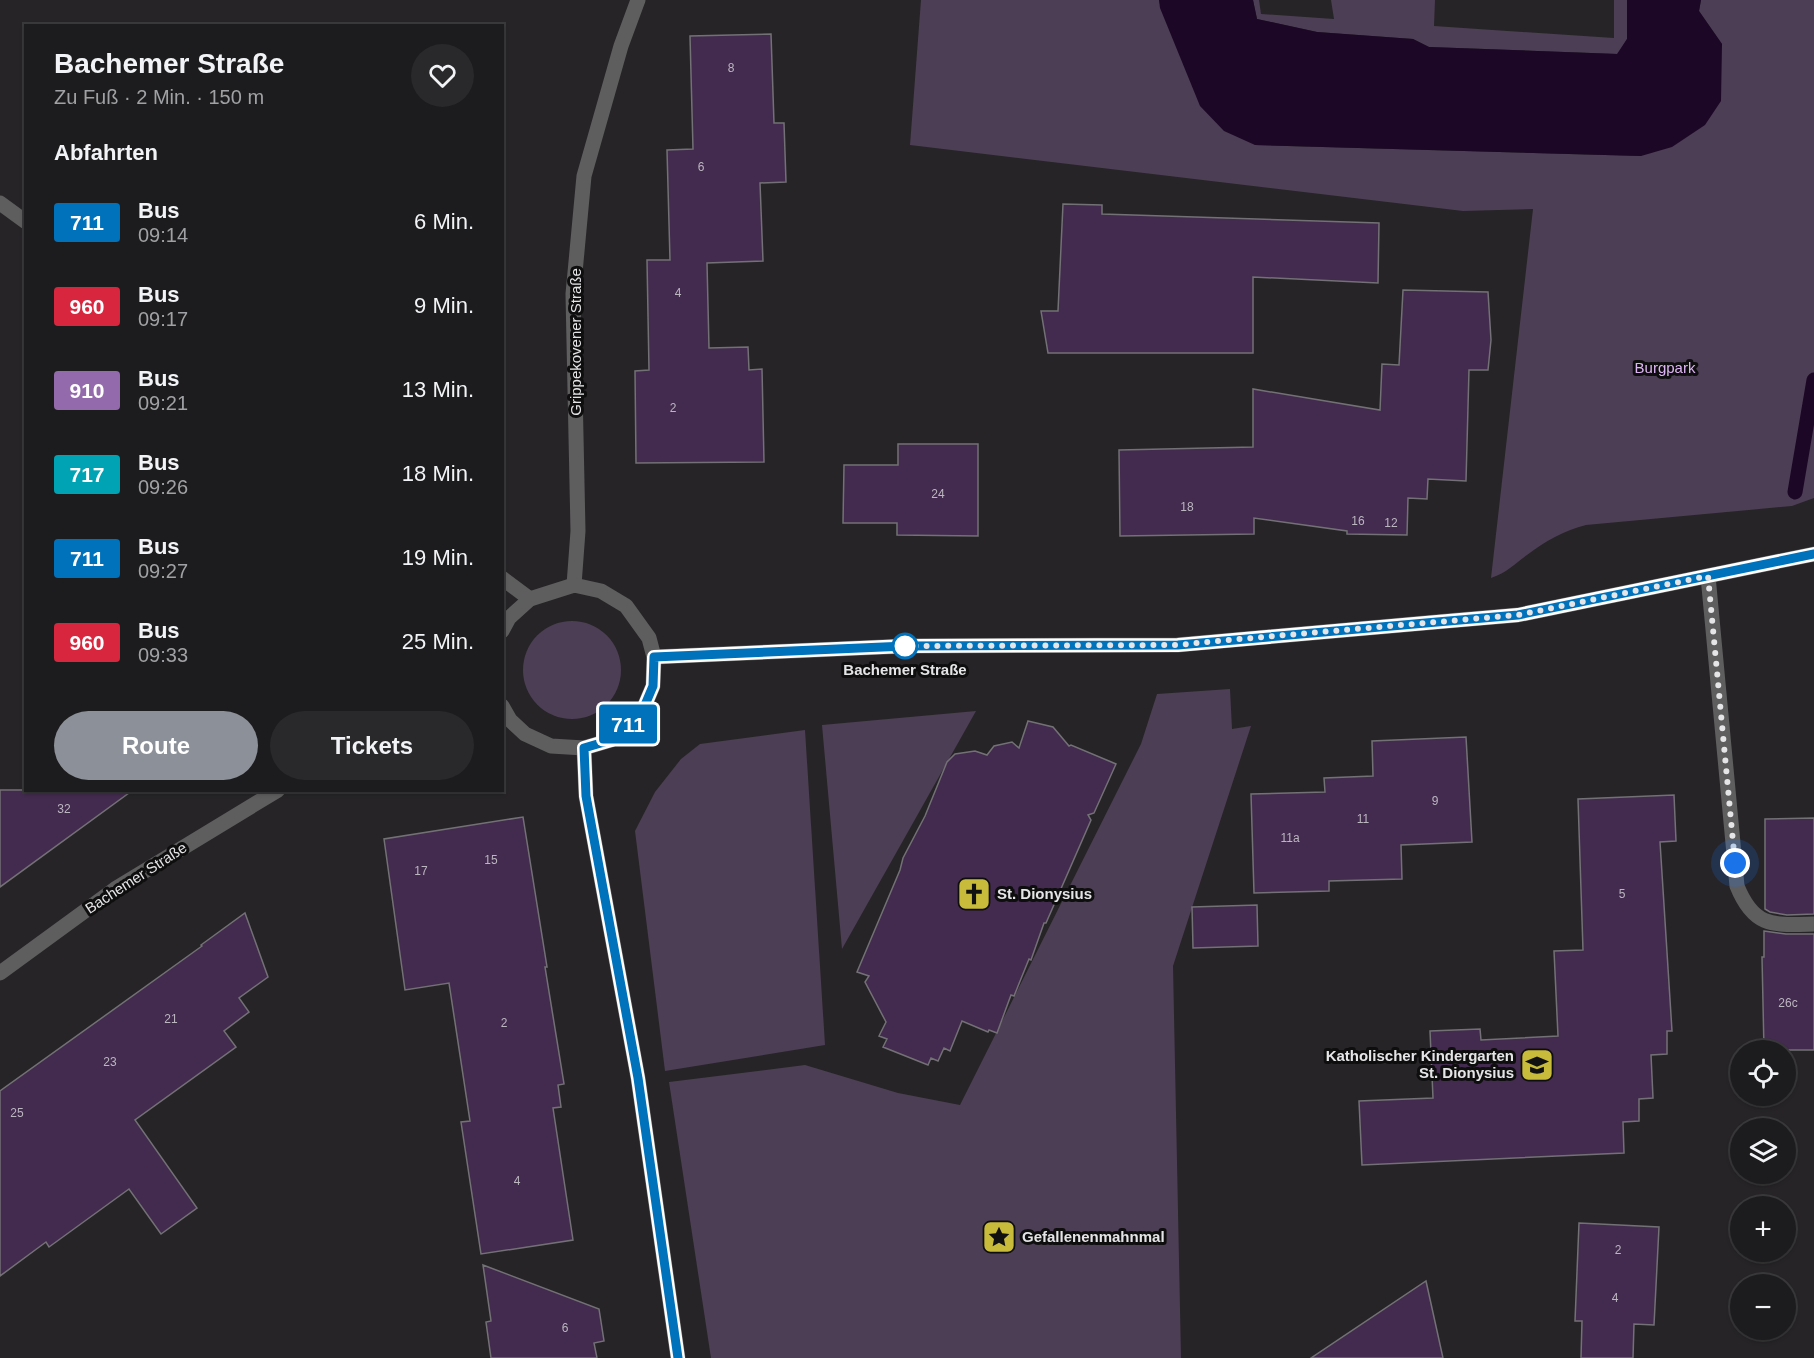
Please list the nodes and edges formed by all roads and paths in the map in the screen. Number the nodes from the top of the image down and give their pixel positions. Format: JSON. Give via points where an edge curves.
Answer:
{"nodes":[{"id":1,"x":638,"y":0,"type":"edge"},
{"id":2,"x":0,"y":203,"type":"edge"},
{"id":3,"x":24,"y":221,"type":"edge"},
{"id":4,"x":1814,"y":554,"type":"edge"},
{"id":5,"x":1708,"y":576,"type":"junction"},
{"id":6,"x":504,"y":580,"type":"edge"},
{"id":7,"x":574,"y":585,"type":"junction"},
{"id":8,"x":530,"y":599,"type":"junction"},
{"id":9,"x":504,"y":627,"type":"edge"},
{"id":10,"x":654,"y":657,"type":"junction"},
{"id":11,"x":504,"y":710,"type":"edge"},
{"id":12,"x":584,"y":748,"type":"junction"},
{"id":13,"x":275,"y":792,"type":"edge"},
{"id":14,"x":1814,"y":924,"type":"edge"},
{"id":15,"x":0,"y":974,"type":"edge"},
{"id":16,"x":678,"y":1358,"type":"edge"}],
"edges":[{"from":1,"to":7,"type":"street","name":"Grippekovener Straße","via":[[584,176],[573,294],[578,531]]},
{"from":2,"to":3,"type":"street"},
{"from":4,"to":5,"type":"street"},
{"from":5,"to":10,"type":"street","via":[[1518,615],[1178,645],[906,646]]},
{"from":5,"to":14,"type":"street","via":[[1737,886],[1752,912],[1764,921],[1780,925]]},
{"from":6,"to":8,"type":"street"},
{"from":7,"to":8,"type":"street"},
{"from":7,"to":10,"type":"street","via":[[602,591],[626,606],[649,638]]},
{"from":8,"to":9,"type":"street"},
{"from":10,"to":12,"type":"street","via":[[653,686],[642,712],[611,740]]},
{"from":11,"to":12,"type":"street","via":[[525,734],[551,746]]},
{"from":12,"to":16,"type":"street","via":[[586,796],[638,1078]]},
{"from":13,"to":15,"type":"street","name":"Bachemer Straße","via":[[115,889]]}]}
